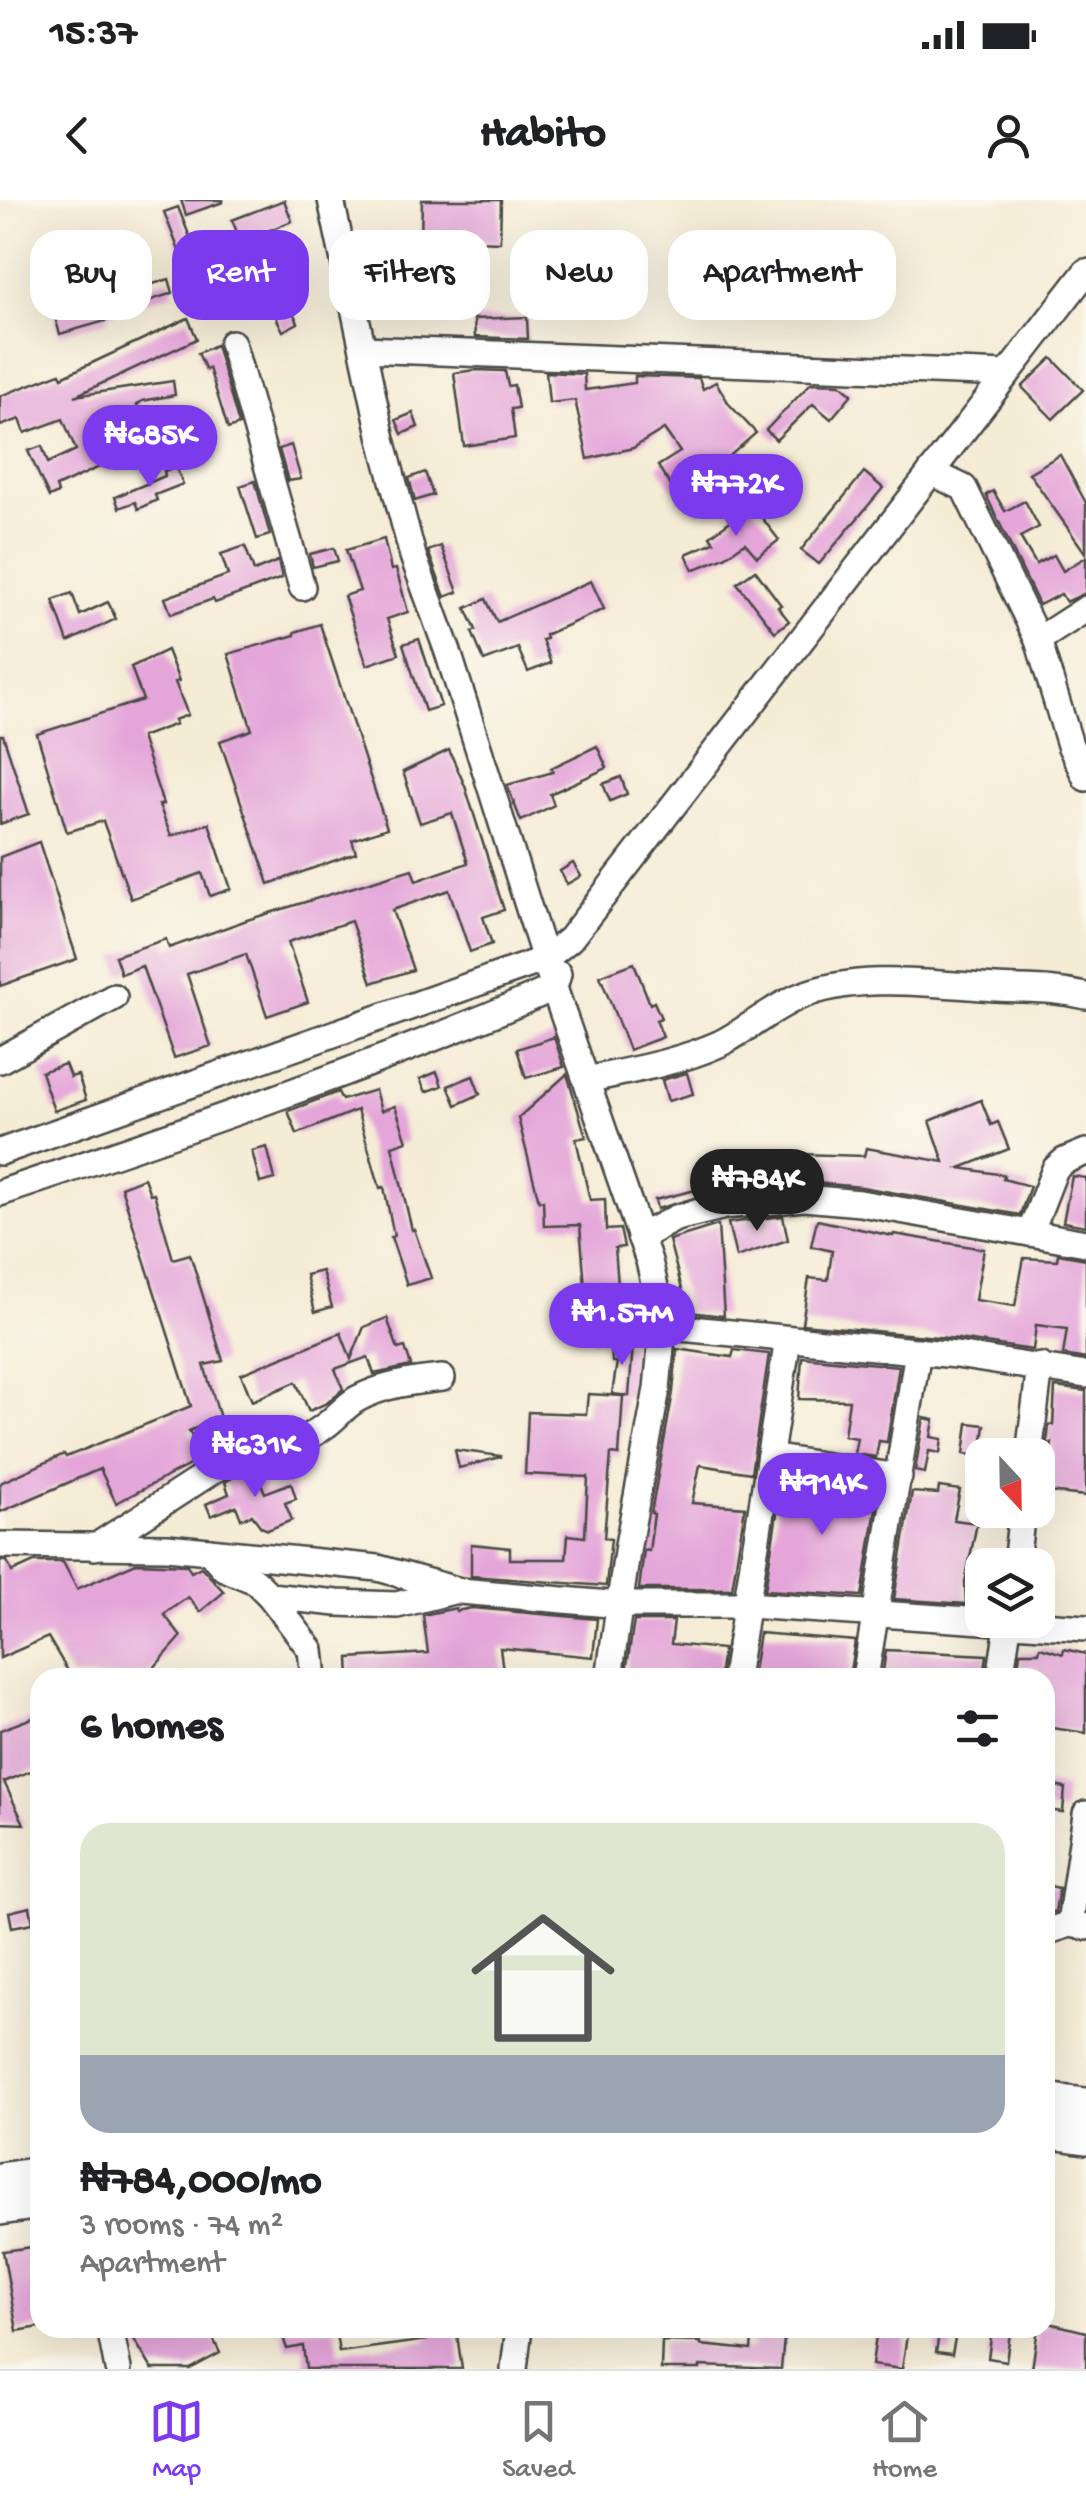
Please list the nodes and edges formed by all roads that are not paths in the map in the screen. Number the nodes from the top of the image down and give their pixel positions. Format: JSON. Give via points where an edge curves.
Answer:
{"nodes":[{"id":1,"x":330,"y":200,"type":"edge"},
{"id":2,"x":1085,"y":275,"type":"edge"},
{"id":3,"x":232,"y":343,"type":"dead end"},
{"id":4,"x":363,"y":349,"type":"junction"},
{"id":5,"x":1007,"y":374,"type":"junction"},
{"id":6,"x":931,"y":472,"type":"junction"},
{"id":7,"x":302,"y":587,"type":"dead end"},
{"id":8,"x":1086,"y":609,"type":"edge"},
{"id":9,"x":1038,"y":640,"type":"junction"},
{"id":10,"x":1078,"y":740,"type":"edge"},
{"id":11,"x":1086,"y":778,"type":"edge"},
{"id":12,"x":570,"y":939,"type":"junction"},
{"id":13,"x":544,"y":959,"type":"junction"},
{"id":14,"x":554,"y":988,"type":"junction"},
{"id":15,"x":1086,"y":996,"type":"edge"},
{"id":16,"x":114,"y":997,"type":"dead end"},
{"id":17,"x":0,"y":1060,"type":"edge"},
{"id":18,"x":586,"y":1078,"type":"junction"},
{"id":19,"x":0,"y":1152,"type":"edge"},
{"id":20,"x":1086,"y":1152,"type":"edge"},
{"id":21,"x":0,"y":1192,"type":"edge"},
{"id":22,"x":1030,"y":1233,"type":"junction"},
{"id":23,"x":640,"y":1237,"type":"junction"},
{"id":24,"x":1086,"y":1243,"type":"edge"},
{"id":25,"x":660,"y":1326,"type":"junction"},
{"id":26,"x":788,"y":1339,"type":"junction"},
{"id":27,"x":918,"y":1352,"type":"junction"},
{"id":28,"x":1040,"y":1366,"type":"junction"},
{"id":29,"x":1086,"y":1374,"type":"edge"},
{"id":30,"x":442,"y":1378,"type":"dead end"},
{"id":31,"x":1031,"y":1438,"type":"edge"},
{"id":32,"x":770,"y":1457,"type":"junction"},
{"id":33,"x":899,"y":1478,"type":"junction"},
{"id":34,"x":0,"y":1545,"type":"edge"},
{"id":35,"x":95,"y":1546,"type":"junction"},
{"id":36,"x":209,"y":1552,"type":"junction"},
{"id":37,"x":458,"y":1590,"type":"junction"},
{"id":38,"x":270,"y":1596,"type":"junction"},
{"id":39,"x":621,"y":1605,"type":"junction"},
{"id":40,"x":748,"y":1605,"type":"junction"},
{"id":41,"x":878,"y":1616,"type":"junction"},
{"id":42,"x":965,"y":1619,"type":"edge"},
{"id":43,"x":1055,"y":1625,"type":"edge"},
{"id":44,"x":1086,"y":1628,"type":"edge"},
{"id":45,"x":1006,"y":1638,"type":"edge"},
{"id":46,"x":313,"y":1668,"type":"edge"},
{"id":47,"x":611,"y":1668,"type":"edge"},
{"id":48,"x":738,"y":1668,"type":"edge"},
{"id":49,"x":868,"y":1668,"type":"edge"},
{"id":50,"x":1002,"y":1668,"type":"edge"},
{"id":51,"x":1086,"y":1814,"type":"edge"},
{"id":52,"x":1086,"y":1858,"type":"edge"},
{"id":53,"x":1078,"y":1926,"type":"edge"},
{"id":54,"x":1055,"y":2102,"type":"edge"},
{"id":55,"x":1086,"y":2106,"type":"edge"},
{"id":56,"x":1055,"y":2131,"type":"edge"},
{"id":57,"x":1086,"y":2136,"type":"edge"},
{"id":58,"x":30,"y":2176,"type":"edge"},
{"id":59,"x":0,"y":2181,"type":"edge"},
{"id":60,"x":30,"y":2202,"type":"edge"},
{"id":61,"x":0,"y":2207,"type":"edge"},
{"id":62,"x":112,"y":2338,"type":"edge"},
{"id":63,"x":518,"y":2338,"type":"edge"},
{"id":64,"x":118,"y":2369,"type":"edge"},
{"id":65,"x":514,"y":2369,"type":"edge"}],
"edges":[{"from":1,"to":4,"type":"street"},
{"from":2,"to":5,"type":"street"},
{"from":3,"to":7,"type":"street"},
{"from":4,"to":5,"type":"street"},
{"from":4,"to":13,"type":"street","via":[[413,556]]},
{"from":5,"to":6,"type":"street"},
{"from":6,"to":9,"type":"street","via":[[964,488]]},
{"from":6,"to":12,"type":"street"},
{"from":8,"to":9,"type":"street"},
{"from":9,"to":10,"type":"street"},
{"from":10,"to":11,"type":"street"},
{"from":12,"to":13,"type":"street"},
{"from":12,"to":14,"type":"street"},
{"from":13,"to":14,"type":"street"},
{"from":13,"to":19,"type":"street"},
{"from":14,"to":18,"type":"street"},
{"from":14,"to":21,"type":"street","via":[[337,1077]]},
{"from":15,"to":18,"type":"street","via":[[943,982],[844,985],[798,997],[721,1043],[664,1064]]},
{"from":16,"to":17,"type":"street"},
{"from":18,"to":23,"type":"street"},
{"from":20,"to":22,"type":"street","via":[[1055,1169]]},
{"from":22,"to":23,"type":"street","via":[[804,1198],[725,1206],[676,1218]]},
{"from":22,"to":24,"type":"street"},
{"from":23,"to":25,"type":"street"},
{"from":25,"to":26,"type":"street"},
{"from":25,"to":39,"type":"street"},
{"from":26,"to":27,"type":"street"},
{"from":26,"to":32,"type":"street"},
{"from":27,"to":28,"type":"street"},
{"from":27,"to":33,"type":"street"},
{"from":28,"to":29,"type":"street"},
{"from":28,"to":31,"type":"street"},
{"from":30,"to":35,"type":"street","via":[[360,1397],[292,1444],[251,1446]]},
{"from":32,"to":33,"type":"street"},
{"from":32,"to":40,"type":"street"},
{"from":33,"to":41,"type":"street"},
{"from":34,"to":35,"type":"street"},
{"from":35,"to":36,"type":"street"},
{"from":36,"to":37,"type":"street","via":[[378,1568]]},
{"from":36,"to":38,"type":"street"},
{"from":37,"to":38,"type":"street","via":[[397,1605]]},
{"from":37,"to":39,"type":"street"},
{"from":38,"to":46,"type":"street","via":[[311,1650]]},
{"from":39,"to":40,"type":"street"},
{"from":39,"to":47,"type":"street"},
{"from":40,"to":41,"type":"street"},
{"from":40,"to":48,"type":"street"},
{"from":41,"to":42,"type":"street"},
{"from":41,"to":49,"type":"street"},
{"from":43,"to":44,"type":"street"},
{"from":45,"to":50,"type":"street"},
{"from":51,"to":53,"type":"street"},
{"from":52,"to":53,"type":"street"},
{"from":54,"to":55,"type":"highway"},
{"from":56,"to":57,"type":"highway"},
{"from":58,"to":59,"type":"highway"},
{"from":60,"to":61,"type":"highway"},
{"from":62,"to":64,"type":"street"},
{"from":63,"to":65,"type":"street"}]}
